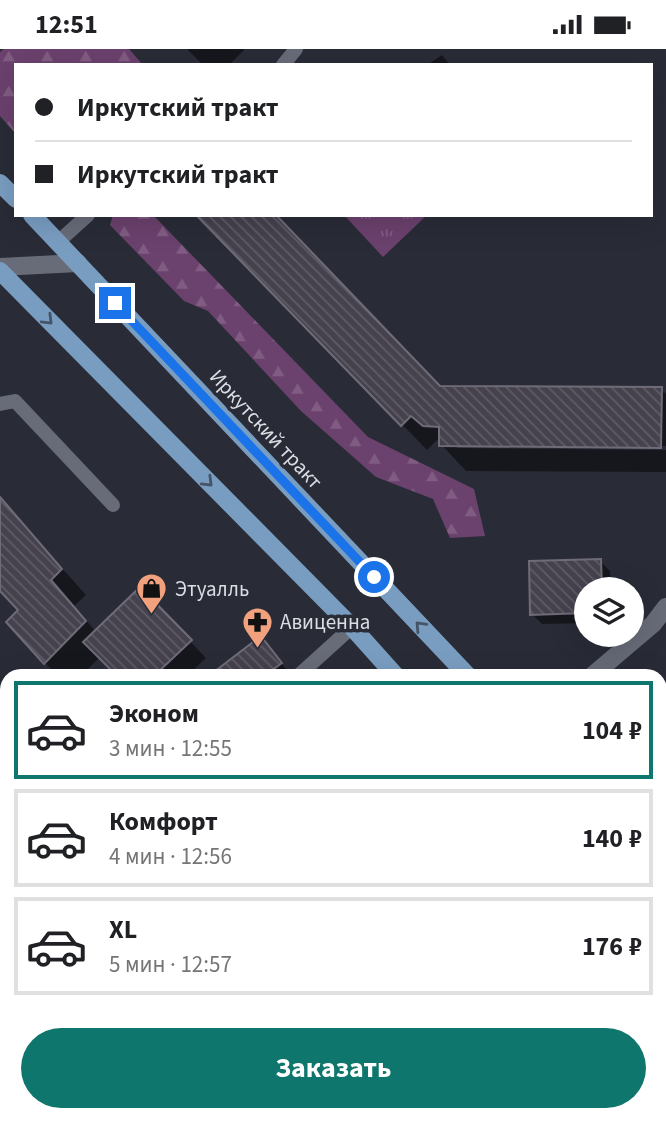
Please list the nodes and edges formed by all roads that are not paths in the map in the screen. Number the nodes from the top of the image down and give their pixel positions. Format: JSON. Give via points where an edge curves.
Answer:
{"nodes":[{"id":1,"x":296,"y":49,"type":"edge"},
{"id":2,"x":285,"y":63,"type":"edge"},
{"id":3,"x":0,"y":183,"type":"edge"},
{"id":4,"x":14,"y":197,"type":"edge"},
{"id":5,"x":34,"y":217,"type":"edge"},
{"id":6,"x":86,"y":217,"type":"edge"},
{"id":7,"x":58,"y":242,"type":"junction"},
{"id":8,"x":78,"y":263,"type":"junction"},
{"id":9,"x":0,"y":269,"type":"edge"},
{"id":10,"x":0,"y":404,"type":"edge"},
{"id":11,"x":113,"y":505,"type":"dead end"},
{"id":12,"x":666,"y":607,"type":"edge"},
{"id":13,"x":352,"y":627,"type":"junction"},
{"id":14,"x":617,"y":655,"type":"junction"},
{"id":15,"x":306,"y":669,"type":"edge"},
{"id":16,"x":390,"y":669,"type":"edge"},
{"id":17,"x":461,"y":669,"type":"edge"},
{"id":18,"x":600,"y":669,"type":"edge"},
{"id":19,"x":619,"y":669,"type":"edge"}],
"edges":[{"from":1,"to":2,"type":"lane"},
{"from":3,"to":4,"type":"main road"},
{"from":5,"to":7,"type":"main road","name":"Иркутский тракт"},
{"from":6,"to":7,"type":"lane"},
{"from":7,"to":8,"type":"main road","name":"Иркутский тракт"},
{"from":8,"to":9,"type":"street"},
{"from":17,"to":8,"type":"main road","name":"Иркутский тракт","one_way":true},
{"from":9,"to":13,"type":"main road","one_way":true},
{"from":10,"to":11,"type":"lane","via":[[15,401]]},
{"from":12,"to":14,"type":"street"},
{"from":13,"to":15,"type":"lane"},
{"from":13,"to":16,"type":"main road"},
{"from":14,"to":18,"type":"street"},
{"from":14,"to":19,"type":"street"}]}
